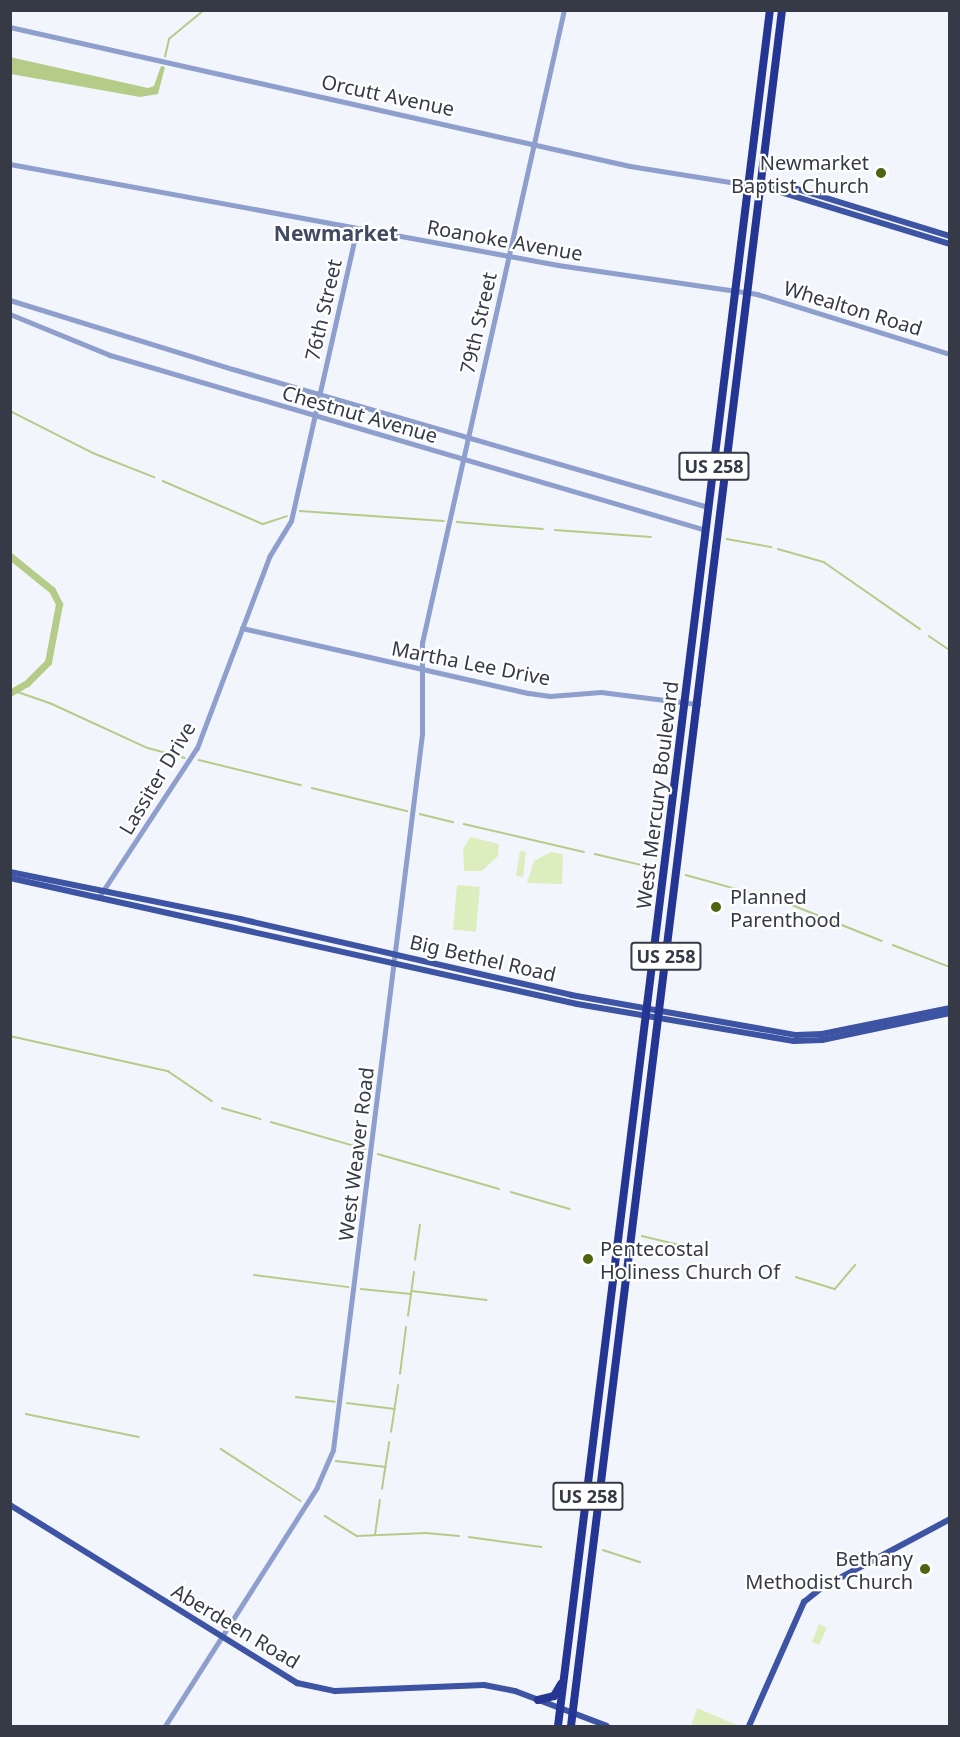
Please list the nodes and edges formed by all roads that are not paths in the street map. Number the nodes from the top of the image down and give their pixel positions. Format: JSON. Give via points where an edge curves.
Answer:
{"nodes":[{"id":1,"x":564,"y":10,"type":"edge"},
{"id":2,"x":770,"y":10,"type":"edge"},
{"id":3,"x":782,"y":10,"type":"edge"},
{"id":4,"x":10,"y":27,"type":"edge"},
{"id":5,"x":534,"y":144,"type":"junction"},
{"id":6,"x":10,"y":164,"type":"edge"},
{"id":7,"x":748,"y":185,"type":"junction"},
{"id":8,"x":761,"y":186,"type":"junction"},
{"id":9,"x":845,"y":203,"type":"junction"},
{"id":10,"x":826,"y":205,"type":"junction"},
{"id":11,"x":357,"y":229,"type":"junction"},
{"id":12,"x":950,"y":236,"type":"edge"},
{"id":13,"x":950,"y":244,"type":"edge"},
{"id":14,"x":509,"y":256,"type":"junction"},
{"id":15,"x":736,"y":291,"type":"junction"},
{"id":16,"x":747,"y":292,"type":"junction"},
{"id":17,"x":10,"y":300,"type":"edge"},
{"id":18,"x":10,"y":314,"type":"edge"},
{"id":19,"x":950,"y":354,"type":"edge"},
{"id":20,"x":320,"y":395,"type":"junction"},
{"id":21,"x":315,"y":417,"type":"junction"},
{"id":22,"x":468,"y":438,"type":"junction"},
{"id":23,"x":463,"y":460,"type":"junction"},
{"id":24,"x":714,"y":468,"type":"junction"},
{"id":25,"x":722,"y":504,"type":"junction"},
{"id":26,"x":709,"y":507,"type":"junction"},
{"id":27,"x":706,"y":530,"type":"junction"},
{"id":28,"x":717,"y":543,"type":"junction"},
{"id":29,"x":252,"y":601,"type":"joint"},
{"id":30,"x":242,"y":628,"type":"junction"},
{"id":31,"x":422,"y":643,"type":"joint"},
{"id":32,"x":420,"y":669,"type":"junction"},
{"id":33,"x":685,"y":702,"type":"junction"},
{"id":34,"x":698,"y":704,"type":"junction"},
{"id":35,"x":10,"y":872,"type":"edge"},
{"id":36,"x":10,"y":878,"type":"edge"},
{"id":37,"x":101,"y":894,"type":"junction"},
{"id":38,"x":394,"y":958,"type":"junction"},
{"id":39,"x":950,"y":1008,"type":"edge"},
{"id":40,"x":646,"y":1012,"type":"junction"},
{"id":41,"x":950,"y":1013,"type":"edge"},
{"id":42,"x":659,"y":1014,"type":"junction"},
{"id":43,"x":722,"y":1028,"type":"junction"},
{"id":44,"x":734,"y":1039,"type":"dead end"},
{"id":45,"x":10,"y":1505,"type":"edge"},
{"id":46,"x":950,"y":1519,"type":"edge"},
{"id":47,"x":221,"y":1638,"type":"junction"},
{"id":48,"x":565,"y":1677,"type":"junction"},
{"id":49,"x":538,"y":1700,"type":"junction"},
{"id":50,"x":561,"y":1709,"type":"junction"},
{"id":51,"x":573,"y":1713,"type":"junction"},
{"id":52,"x":165,"y":1726,"type":"edge"},
{"id":53,"x":558,"y":1726,"type":"edge"},
{"id":54,"x":571,"y":1726,"type":"edge"},
{"id":55,"x":606,"y":1726,"type":"edge"},
{"id":56,"x":748,"y":1726,"type":"edge"}],
"edges":[{"from":1,"to":5,"type":"street","name":"79th Street"},
{"from":2,"to":7,"type":"highway","name":"West Mercury Boulevard","number":"US 258"},
{"from":3,"to":8,"type":"highway","name":"West Mercury Boulevard","number":"US 258"},
{"from":4,"to":5,"type":"street","name":"Orcutt Avenue"},
{"from":5,"to":7,"type":"street","name":"Orcutt Avenue","via":[[657,172]]},
{"from":5,"to":14,"type":"street","name":"79th Street"},
{"from":6,"to":11,"type":"street","name":"Roanoke Avenue"},
{"from":7,"to":8,"type":"main road","name":"Orcutt Avenue"},
{"from":7,"to":15,"type":"highway","name":"West Mercury Boulevard","number":"US 258"},
{"from":8,"to":9,"type":"main road","name":"Orcutt Avenue","via":[[788,187]]},
{"from":8,"to":10,"type":"main road","name":"Orcutt Avenue"},
{"from":8,"to":16,"type":"highway","name":"West Mercury Boulevard","number":"US 258"},
{"from":9,"to":10,"type":"main road"},
{"from":9,"to":12,"type":"main road","name":"Orcutt Avenue"},
{"from":10,"to":13,"type":"main road","name":"Orcutt Avenue"},
{"from":11,"to":14,"type":"street","name":"Roanoke Avenue"},
{"from":11,"to":20,"type":"street","name":"76th Street"},
{"from":14,"to":15,"type":"street","name":"Roanoke Avenue"},
{"from":14,"to":22,"type":"street","name":"79th Street"},
{"from":15,"to":16,"type":"street","name":"Roanoke Avenue"},
{"from":15,"to":24,"type":"highway","name":"West Mercury Boulevard","number":"US 258"},
{"from":16,"to":19,"type":"street","name":"Whealton Road"},
{"from":16,"to":25,"type":"highway","name":"West Mercury Boulevard","number":"US 258"},
{"from":17,"to":20,"type":"street","name":"Chestnut Avenue"},
{"from":18,"to":21,"type":"street","name":"Chestnut Avenue","via":[[110,355]]},
{"from":20,"to":21,"type":"street","name":"76th Street"},
{"from":20,"to":22,"type":"street","name":"Chestnut Avenue"},
{"from":21,"to":23,"type":"street","name":"Chestnut Avenue"},
{"from":21,"to":29,"type":"street","name":"76th Street","via":[[292,517],[272,552]]},
{"from":22,"to":23,"type":"street","name":"79th Street"},
{"from":22,"to":26,"type":"street","name":"Chestnut Avenue"},
{"from":23,"to":27,"type":"street","name":"Chestnut Avenue"},
{"from":23,"to":31,"type":"street","name":"79th Street"},
{"from":24,"to":25,"type":"highway","via":[[715,502]]},
{"from":24,"to":26,"type":"highway","name":"West Mercury Boulevard","number":"US 258"},
{"from":25,"to":28,"type":"highway","name":"West Mercury Boulevard","number":"US 258"},
{"from":26,"to":27,"type":"highway","name":"West Mercury Boulevard","number":"US 258"},
{"from":26,"to":28,"type":"highway","via":[[715,512]]},
{"from":27,"to":33,"type":"highway","name":"West Mercury Boulevard","number":"US 258"},
{"from":28,"to":34,"type":"highway","name":"West Mercury Boulevard","number":"US 258"},
{"from":29,"to":30,"type":"street","name":"Lassiter Drive"},
{"from":30,"to":32,"type":"street","name":"Martha Lee Drive"},
{"from":30,"to":37,"type":"street","name":"Lassiter Drive","via":[[193,755]]},
{"from":31,"to":32,"type":"street","name":"West Weaver Road"},
{"from":32,"to":33,"type":"street","name":"Martha Lee Drive","via":[[550,696],[601,692]]},
{"from":32,"to":38,"type":"street","name":"West Weaver Road","via":[[422,734]]},
{"from":33,"to":34,"type":"street","name":"Martha Lee Drive"},
{"from":33,"to":40,"type":"highway","name":"West Mercury Boulevard","number":"US 258"},
{"from":34,"to":42,"type":"highway","name":"West Mercury Boulevard","number":"US 258"},
{"from":35,"to":37,"type":"main road","name":"Big Bethel Road"},
{"from":36,"to":37,"type":"main road","name":"Big Bethel Road"},
{"from":37,"to":38,"type":"main road","name":"Big Bethel Road"},
{"from":38,"to":40,"type":"main road","name":"Big Bethel Road"},
{"from":38,"to":47,"type":"street","name":"West Weaver Road","via":[[333,1450],[317,1487]]},
{"from":39,"to":42,"type":"main road","name":"Big Bethel Road","via":[[808,1036]]},
{"from":40,"to":42,"type":"main road","name":"Big Bethel Road"},
{"from":40,"to":48,"type":"highway","name":"West Mercury Boulevard","number":"US 258"},
{"from":41,"to":43,"type":"main road","name":"Big Bethel Road","via":[[815,1041]]},
{"from":42,"to":43,"type":"main road","name":"Big Bethel Road"},
{"from":42,"to":51,"type":"highway","name":"West Mercury Boulevard","number":"US 258"},
{"from":43,"to":44,"type":"main road"},
{"from":45,"to":47,"type":"main road","name":"Aberdeen Road"},
{"from":46,"to":56,"type":"main road","via":[[821,1588],[804,1602]]},
{"from":47,"to":49,"type":"main road","name":"Aberdeen Road","via":[[283,1677],[316,1688],[347,1691],[484,1685]]},
{"from":47,"to":52,"type":"street","name":"West Weaver Road"},
{"from":48,"to":49,"type":"highway","via":[[554,1696]]},
{"from":48,"to":50,"type":"highway","name":"West Mercury Boulevard","number":"US 258"},
{"from":49,"to":50,"type":"main road","name":"Aberdeen Road"},
{"from":50,"to":51,"type":"main road","name":"Aberdeen Road"},
{"from":50,"to":53,"type":"highway","name":"West Mercury Boulevard","number":"US 258"},
{"from":51,"to":54,"type":"highway","name":"West Mercury Boulevard","number":"US 258"},
{"from":51,"to":55,"type":"main road","name":"Aberdeen Road"}]}
